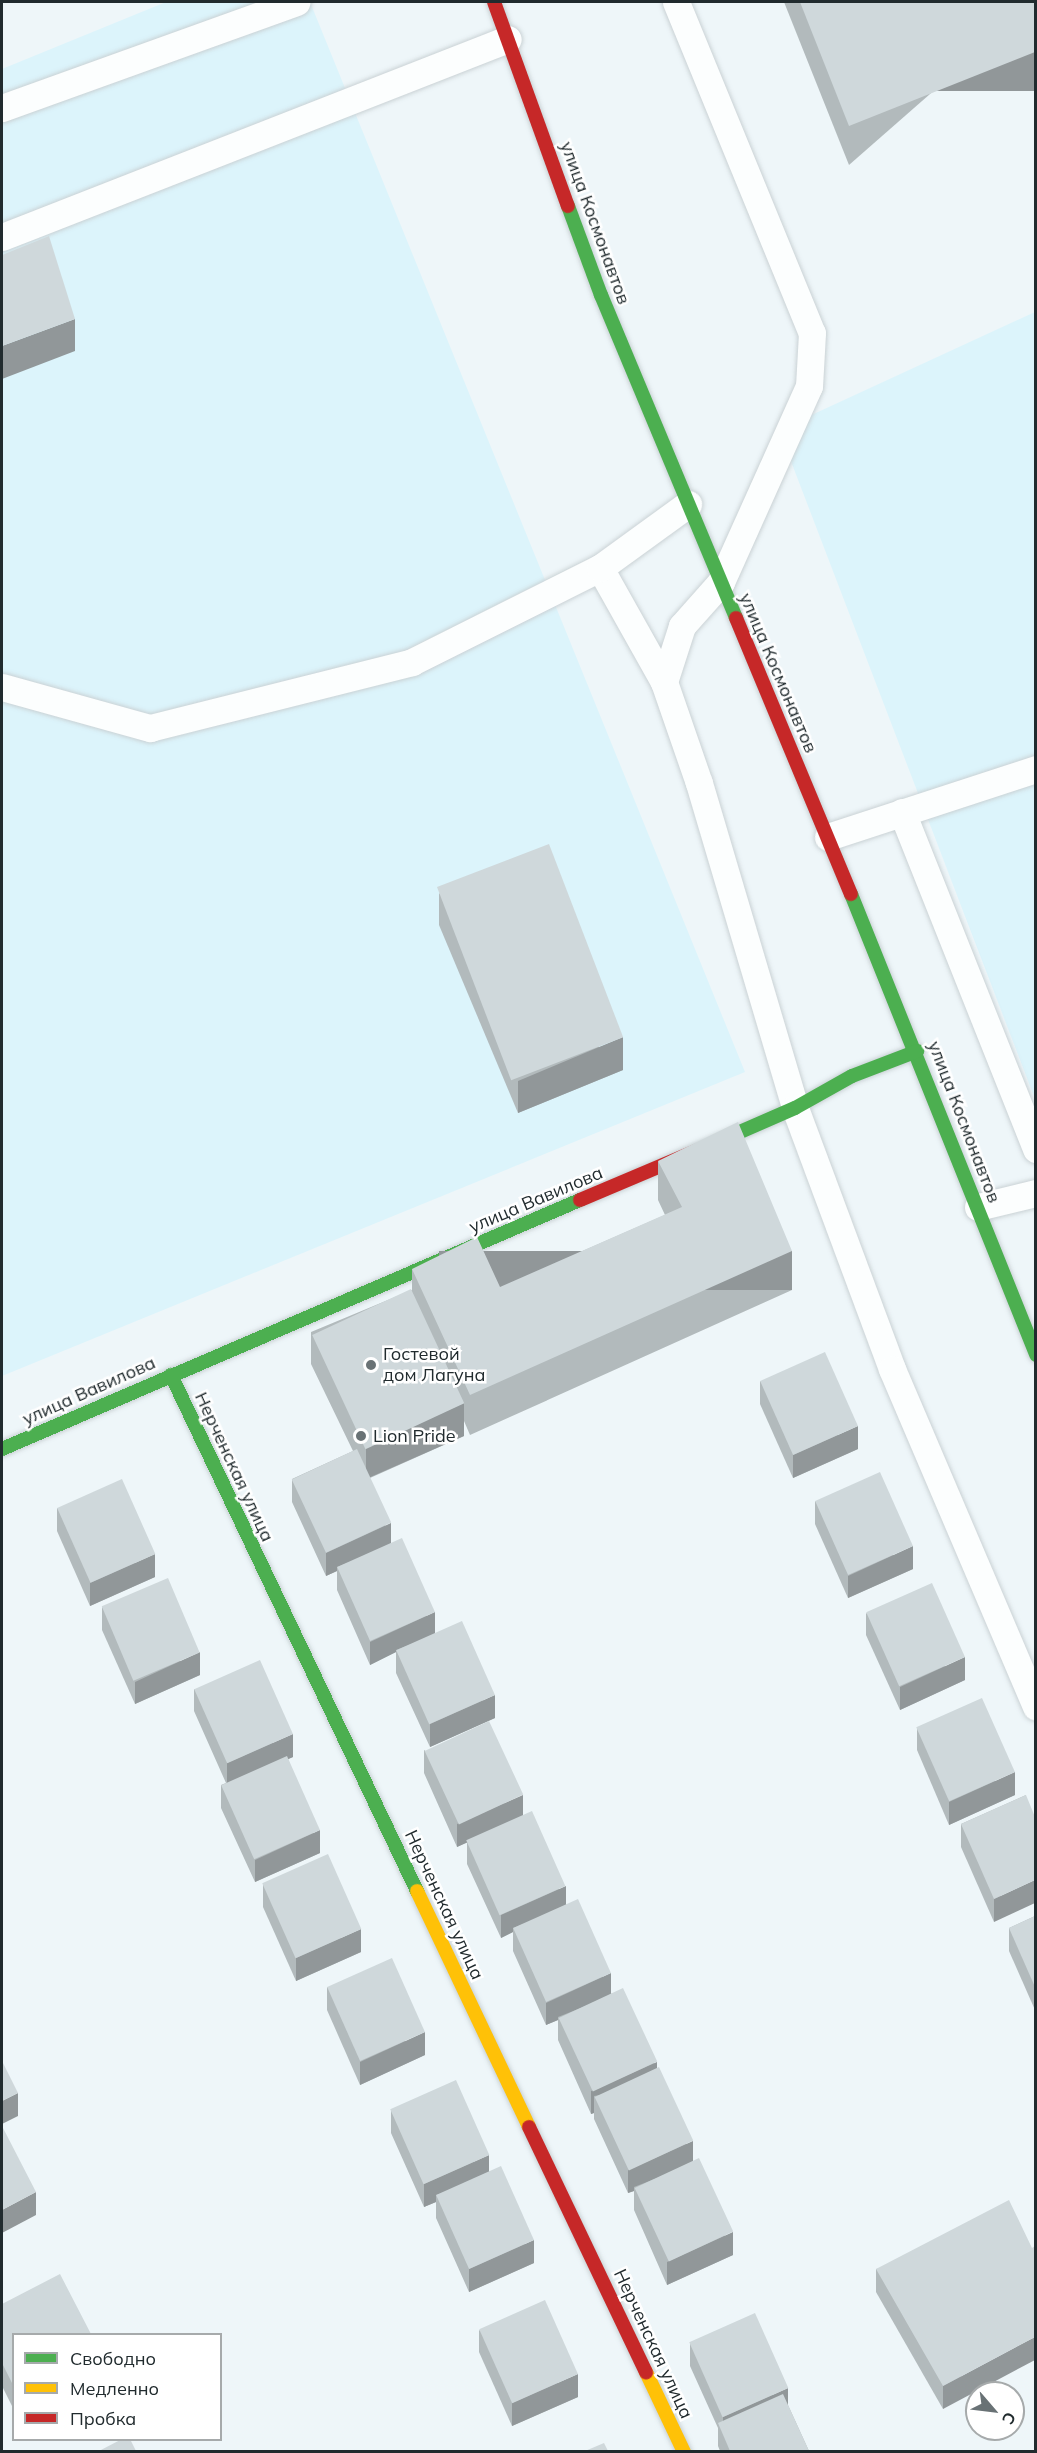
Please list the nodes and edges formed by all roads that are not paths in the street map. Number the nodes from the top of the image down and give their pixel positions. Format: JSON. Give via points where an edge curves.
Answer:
{"nodes":[{"id":1,"x":297,"y":2,"type":"edge"},
{"id":2,"x":494,"y":2,"type":"edge"},
{"id":3,"x":676,"y":2,"type":"edge"},
{"id":4,"x":508,"y":39,"type":"junction"},
{"id":5,"x":2,"y":108,"type":"edge"},
{"id":6,"x":2,"y":237,"type":"edge"},
{"id":7,"x":688,"y":504,"type":"junction"},
{"id":8,"x":600,"y":568,"type":"junction"},
{"id":9,"x":721,"y":582,"type":"junction"},
{"id":10,"x":664,"y":682,"type":"junction"},
{"id":11,"x":2,"y":687,"type":"edge"},
{"id":12,"x":1035,"y":769,"type":"edge"},
{"id":13,"x":902,"y":812,"type":"junction"},
{"id":14,"x":828,"y":837,"type":"junction"},
{"id":15,"x":917,"y":1051,"type":"junction"},
{"id":16,"x":795,"y":1108,"type":"junction"},
{"id":17,"x":1035,"y":1149,"type":"edge"},
{"id":18,"x":1035,"y":1193,"type":"edge"},
{"id":19,"x":978,"y":1207,"type":"junction"},
{"id":20,"x":1035,"y":1355,"type":"edge"},
{"id":21,"x":171,"y":1375,"type":"junction"},
{"id":22,"x":2,"y":1449,"type":"edge"},
{"id":23,"x":1035,"y":1707,"type":"edge"},
{"id":24,"x":684,"y":2451,"type":"edge"}],
"edges":[{"from":1,"to":5,"type":"lane"},
{"from":2,"to":4,"type":"street","name":"улица Космонавтов"},
{"from":3,"to":9,"type":"lane","via":[[812,333],[809,386]]},
{"from":4,"to":6,"type":"lane"},
{"from":4,"to":7,"type":"street","name":"улица Космонавтов","via":[[601,295]]},
{"from":7,"to":8,"type":"lane"},
{"from":7,"to":9,"type":"street","name":"улица Космонавтов"},
{"from":8,"to":10,"type":"lane"},
{"from":8,"to":11,"type":"lane","via":[[412,662],[150,728]]},
{"from":9,"to":10,"type":"lane","via":[[682,626]]},
{"from":9,"to":14,"type":"street","name":"улица Космонавтов"},
{"from":10,"to":16,"type":"lane","via":[[699,783]]},
{"from":12,"to":13,"type":"lane"},
{"from":13,"to":14,"type":"lane"},
{"from":13,"to":17,"type":"lane"},
{"from":14,"to":15,"type":"street","name":"улица Космонавтов"},
{"from":15,"to":16,"type":"street","name":"улица Вавилова","via":[[852,1076]]},
{"from":15,"to":19,"type":"street","name":"улица Космонавтов"},
{"from":16,"to":21,"type":"street","name":"улица Вавилова"},
{"from":16,"to":23,"type":"lane","via":[[892,1369]]},
{"from":18,"to":19,"type":"lane"},
{"from":19,"to":20,"type":"street","name":"улица Космонавтов"},
{"from":21,"to":22,"type":"street","name":"улица Вавилова"},
{"from":21,"to":24,"type":"street","name":"Нерченская улица"}]}
